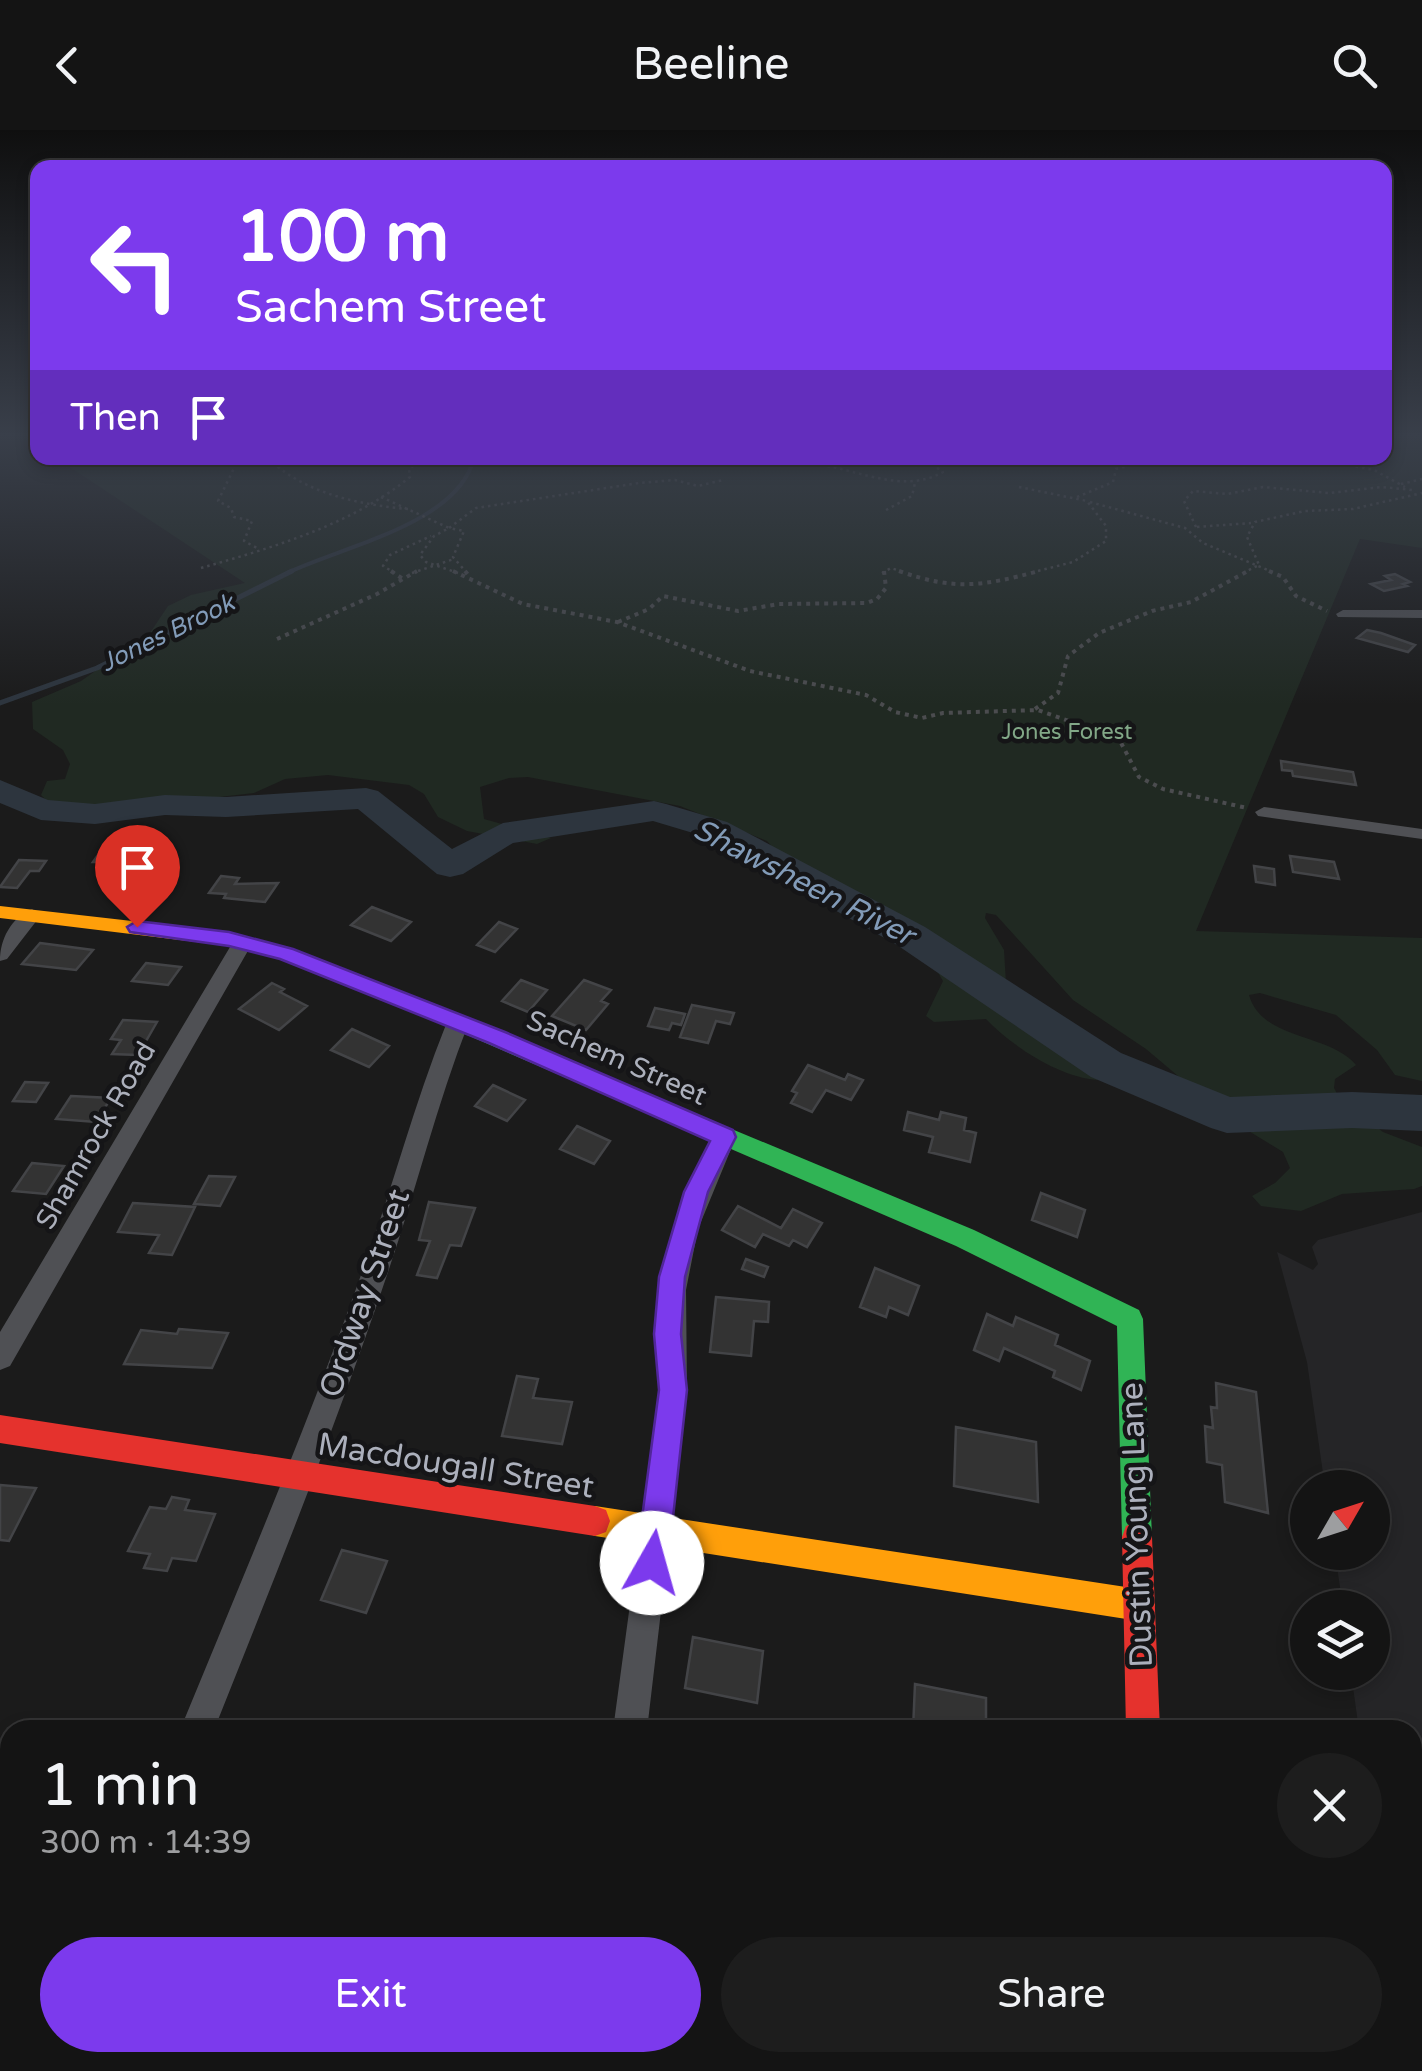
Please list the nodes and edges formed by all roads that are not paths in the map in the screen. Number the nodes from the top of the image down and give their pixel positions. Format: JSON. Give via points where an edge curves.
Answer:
{"nodes":[{"id":1,"x":1343,"y":614,"type":"road end"},
{"id":2,"x":1419,"y":617,"type":"edge"},
{"id":3,"x":1264,"y":812,"type":"road end"},
{"id":4,"x":1422,"y":834,"type":"edge"},
{"id":5,"x":0,"y":912,"type":"edge"},
{"id":6,"x":32,"y":915,"type":"junction"},
{"id":7,"x":242,"y":942,"type":"junction"},
{"id":8,"x":0,"y":954,"type":"edge"},
{"id":9,"x":458,"y":1022,"type":"junction"},
{"id":10,"x":724,"y":1137,"type":"junction"},
{"id":11,"x":1130,"y":1319,"type":"joint"},
{"id":12,"x":0,"y":1357,"type":"edge"},
{"id":13,"x":0,"y":1429,"type":"edge"},
{"id":14,"x":302,"y":1473,"type":"junction"},
{"id":15,"x":657,"y":1529,"type":"junction"},
{"id":16,"x":1139,"y":1606,"type":"junction"},
{"id":17,"x":201,"y":1720,"type":"edge"},
{"id":18,"x":631,"y":1720,"type":"edge"},
{"id":19,"x":1143,"y":1720,"type":"edge"}],
"edges":[{"from":1,"to":2,"type":"street"},
{"from":3,"to":4,"type":"street"},
{"from":5,"to":6,"type":"street","name":"Sachem Street"},
{"from":6,"to":7,"type":"street","name":"Sachem Street"},
{"from":6,"to":8,"type":"street"},
{"from":7,"to":9,"type":"street","name":"Sachem Street"},
{"from":7,"to":12,"type":"street","name":"Shamrock Road"},
{"from":9,"to":10,"type":"street","name":"Sachem Street"},
{"from":9,"to":14,"type":"street","name":"Ordway Street"},
{"from":10,"to":11,"type":"street","name":"Sachem Street","via":[[965,1238]]},
{"from":10,"to":15,"type":"street","via":[[696,1192],[672,1277],[667,1334],[673,1390]]},
{"from":11,"to":16,"type":"street","name":"Dustin Young Lane"},
{"from":13,"to":14,"type":"street","name":"Macdougall Street"},
{"from":14,"to":15,"type":"street","name":"Macdougall Street"},
{"from":14,"to":17,"type":"street","name":"Ordway Street"},
{"from":15,"to":16,"type":"street","name":"Macdougall Street"},
{"from":15,"to":18,"type":"street"},
{"from":16,"to":19,"type":"street","name":"Dustin Young Lane"}]}
